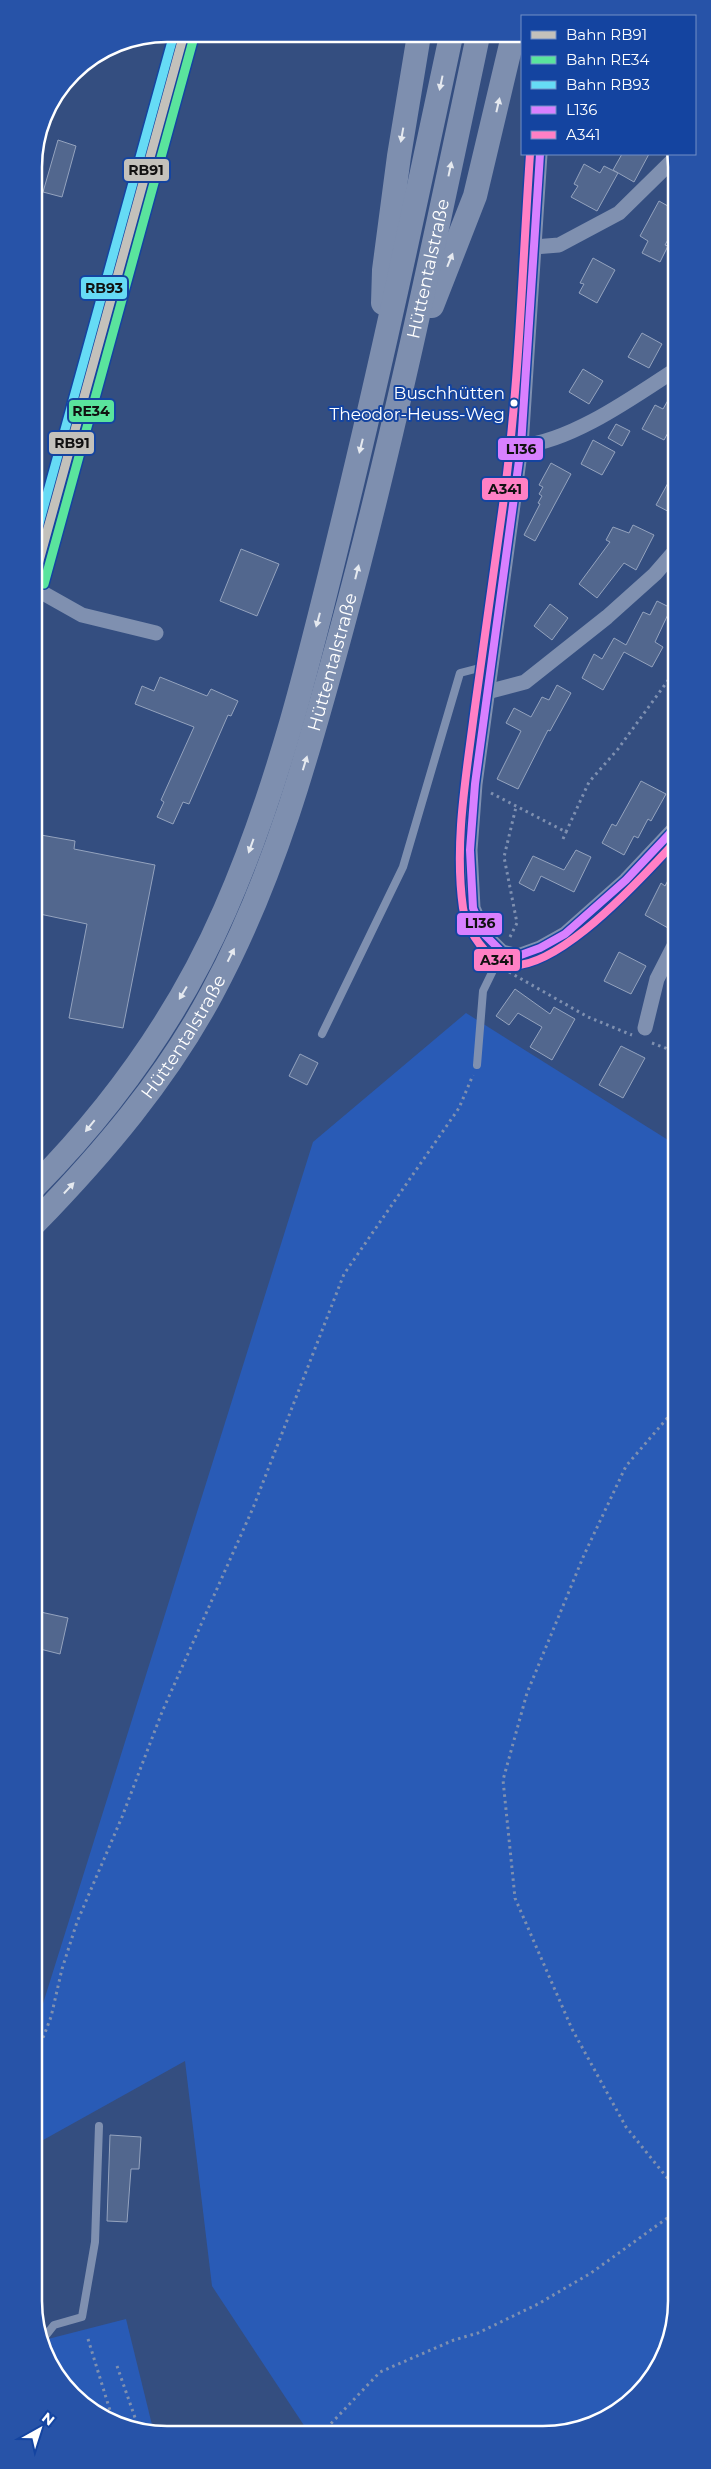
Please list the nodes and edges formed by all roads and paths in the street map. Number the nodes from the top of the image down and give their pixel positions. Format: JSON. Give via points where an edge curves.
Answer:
{"nodes":[{"id":1,"x":418,"y":42,"type":"edge"},
{"id":2,"x":450,"y":42,"type":"edge"},
{"id":3,"x":477,"y":42,"type":"edge"},
{"id":4,"x":512,"y":42,"type":"edge"},
{"id":5,"x":540,"y":155,"type":"edge"},
{"id":6,"x":668,"y":165,"type":"edge"},
{"id":7,"x":534,"y":247,"type":"junction"},
{"id":8,"x":381,"y":364,"type":"junction"},
{"id":9,"x":406,"y":370,"type":"junction"},
{"id":10,"x":668,"y":375,"type":"edge"},
{"id":11,"x":521,"y":446,"type":"junction"},
{"id":12,"x":668,"y":559,"type":"edge"},
{"id":13,"x":43,"y":593,"type":"edge"},
{"id":14,"x":156,"y":633,"type":"dead end"},
{"id":15,"x":492,"y":665,"type":"junction"},
{"id":16,"x":668,"y":680,"type":"edge"},
{"id":17,"x":487,"y":692,"type":"junction"},
{"id":18,"x":475,"y":784,"type":"junction"},
{"id":19,"x":516,"y":807,"type":"junction"},
{"id":20,"x":566,"y":832,"type":"junction"},
{"id":21,"x":668,"y":836,"type":"edge"},
{"id":22,"x":563,"y":839,"type":"dead end"},
{"id":23,"x":498,"y":958,"type":"junction"},
{"id":24,"x":668,"y":958,"type":"edge"},
{"id":25,"x":322,"y":1034,"type":"dead end"},
{"id":26,"x":644,"y":1036,"type":"junction"},
{"id":27,"x":668,"y":1048,"type":"edge"},
{"id":28,"x":477,"y":1065,"type":"joint"},
{"id":29,"x":43,"y":1178,"type":"edge"},
{"id":30,"x":43,"y":1215,"type":"edge"},
{"id":31,"x":668,"y":1417,"type":"edge"},
{"id":32,"x":42,"y":2040,"type":"edge"},
{"id":33,"x":99,"y":2126,"type":"dead end"},
{"id":34,"x":668,"y":2179,"type":"edge"},
{"id":35,"x":668,"y":2217,"type":"edge"},
{"id":36,"x":47,"y":2333,"type":"edge"},
{"id":37,"x":88,"y":2339,"type":"dead end"},
{"id":38,"x":116,"y":2366,"type":"dead end"},
{"id":39,"x":111,"y":2413,"type":"edge"},
{"id":40,"x":136,"y":2422,"type":"edge"},
{"id":41,"x":329,"y":2426,"type":"edge"}],
"edges":[{"from":1,"to":8,"type":"highway","one_way":true,"via":[[398,156],[384,270]]},
{"from":2,"to":8,"type":"highway","name":"Hüttentalstraße","one_way":true},
{"from":9,"to":3,"type":"highway","name":"Hüttentalstraße","one_way":true},
{"from":9,"to":4,"type":"highway","one_way":true,"via":[[475,196]]},
{"from":5,"to":7,"type":"street"},
{"from":6,"to":7,"type":"street","via":[[619,213],[559,245]]},
{"from":7,"to":11,"type":"street"},
{"from":8,"to":29,"type":"highway","name":"Hüttentalstraße","one_way":true,"via":[[291,720],[264,808],[225,911],[160,1031],[85,1132]]},
{"from":30,"to":9,"type":"highway","name":"Hüttentalstraße","one_way":true,"via":[[104,1149],[146,1097],[212,995],[248,921],[276,852],[316,726]]},
{"from":10,"to":11,"type":"street","via":[[614,410],[541,444]]},
{"from":11,"to":15,"type":"street"},
{"from":12,"to":17,"type":"street","via":[[607,616],[525,682]]},
{"from":13,"to":14,"type":"street","via":[[82,614]]},
{"from":15,"to":17,"type":"street"},
{"from":15,"to":25,"type":"lane","via":[[460,673],[403,867]]},
{"from":16,"to":20,"type":"path","via":[[618,749],[589,782]]},
{"from":17,"to":18,"type":"street"},
{"from":18,"to":19,"type":"path"},
{"from":18,"to":23,"type":"street","via":[[470,850],[473,908]]},
{"from":19,"to":20,"type":"path"},
{"from":19,"to":23,"type":"path","via":[[504,857],[517,923]]},
{"from":20,"to":22,"type":"path"},
{"from":21,"to":23,"type":"street","via":[[626,880],[565,934],[518,956]]},
{"from":23,"to":26,"type":"path","via":[[588,1017]]},
{"from":23,"to":28,"type":"lane","via":[[483,991]]},
{"from":24,"to":26,"type":"street","via":[[657,979]]},
{"from":26,"to":27,"type":"path"},
{"from":28,"to":32,"type":"path","via":[[459,1108],[344,1274],[253,1508],[162,1712],[77,1922]]},
{"from":31,"to":34,"type":"path","via":[[626,1466],[597,1528],[527,1693],[503,1780],[515,1898],[576,2037],[626,2127]]},
{"from":33,"to":36,"type":"lane","via":[[95,2242],[82,2317],[54,2325]]},
{"from":35,"to":41,"type":"path","via":[[591,2273],[538,2304],[478,2333],[380,2372]]},
{"from":37,"to":39,"type":"path"},
{"from":38,"to":40,"type":"path"}]}
